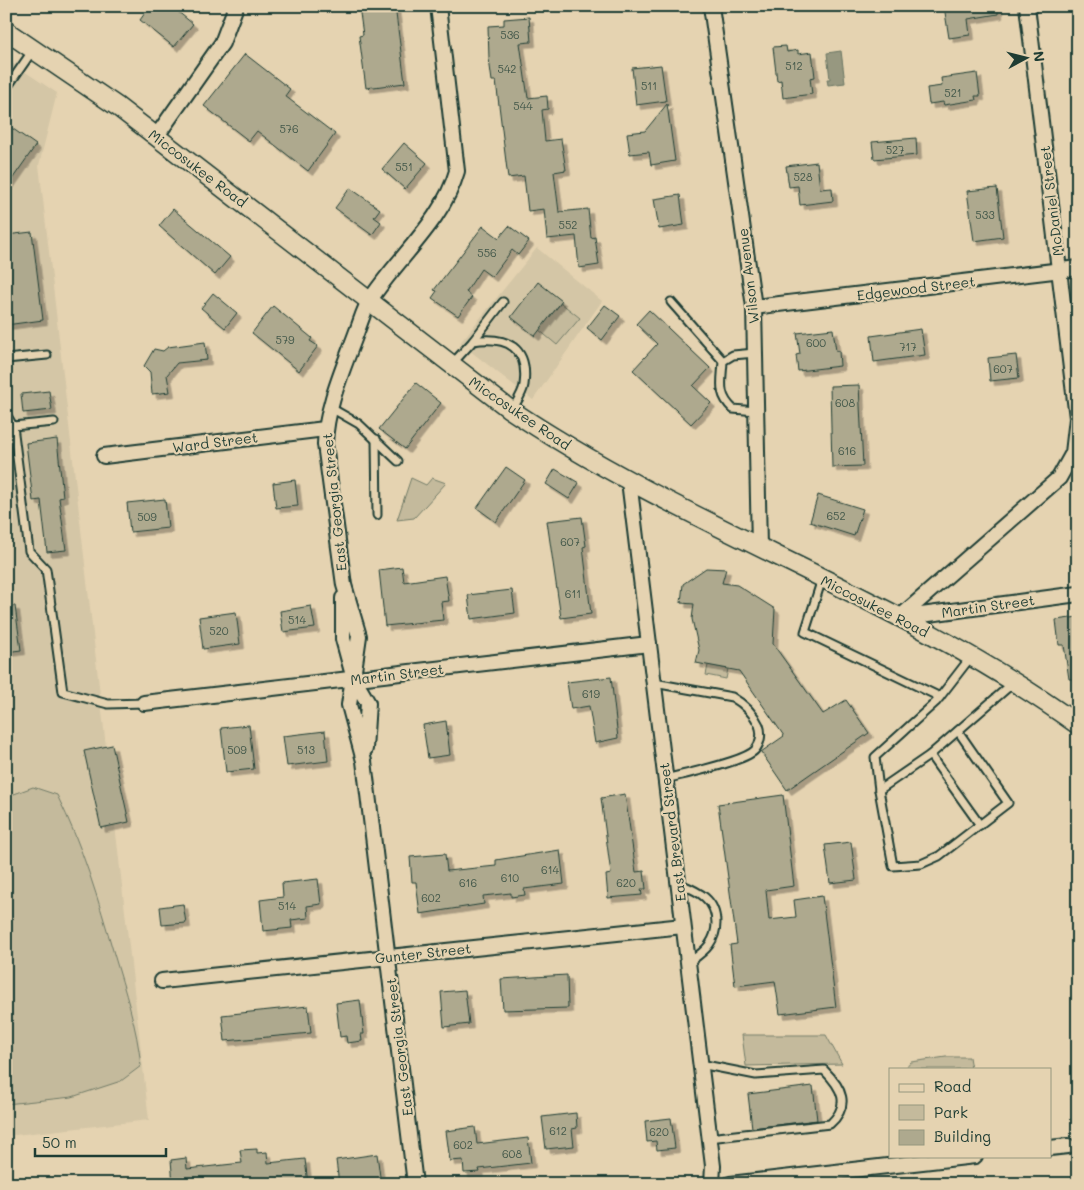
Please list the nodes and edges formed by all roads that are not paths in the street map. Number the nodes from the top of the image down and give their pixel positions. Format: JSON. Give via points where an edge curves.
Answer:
{"nodes":[{"id":1,"x":236,"y":6,"type":"edge"},
{"id":2,"x":438,"y":6,"type":"edge"},
{"id":3,"x":711,"y":6,"type":"edge"},
{"id":4,"x":1027,"y":6,"type":"edge"},
{"id":5,"x":6,"y":31,"type":"edge"},
{"id":6,"x":33,"y":49,"type":"junction"},
{"id":7,"x":6,"y":89,"type":"edge"},
{"id":8,"x":156,"y":137,"type":"junction"},
{"id":9,"x":1078,"y":268,"type":"edge"},
{"id":10,"x":1059,"y":271,"type":"junction"},
{"id":11,"x":369,"y":301,"type":"junction"},
{"id":12,"x":503,"y":302,"type":"dead end"},
{"id":13,"x":671,"y":302,"type":"dead end"},
{"id":14,"x":754,"y":307,"type":"junction"},
{"id":15,"x":473,"y":341,"type":"junction"},
{"id":16,"x":754,"y":353,"type":"junction"},
{"id":17,"x":47,"y":354,"type":"dead end"},
{"id":18,"x":6,"y":359,"type":"edge"},
{"id":19,"x":723,"y":361,"type":"junction"},
{"id":20,"x":452,"y":365,"type":"junction"},
{"id":21,"x":331,"y":408,"type":"junction"},
{"id":22,"x":512,"y":411,"type":"junction"},
{"id":23,"x":756,"y":411,"type":"junction"},
{"id":24,"x":6,"y":414,"type":"edge"},
{"id":25,"x":54,"y":422,"type":"dead end"},
{"id":26,"x":13,"y":426,"type":"junction"},
{"id":27,"x":325,"y":429,"type":"junction"},
{"id":28,"x":376,"y":439,"type":"junction"},
{"id":29,"x":104,"y":456,"type":"dead end"},
{"id":30,"x":398,"y":461,"type":"dead end"},
{"id":31,"x":629,"y":481,"type":"junction"},
{"id":32,"x":377,"y":515,"type":"dead end"},
{"id":33,"x":759,"y":547,"type":"junction"},
{"id":34,"x":822,"y":579,"type":"junction"},
{"id":35,"x":1078,"y":594,"type":"edge"},
{"id":36,"x":899,"y":618,"type":"junction"},
{"id":37,"x":649,"y":644,"type":"junction"},
{"id":38,"x":972,"y":656,"type":"junction"},
{"id":39,"x":354,"y":679,"type":"junction"},
{"id":40,"x":1014,"y":682,"type":"junction"},
{"id":41,"x":654,"y":683,"type":"junction"},
{"id":42,"x":940,"y":697,"type":"junction"},
{"id":43,"x":144,"y":703,"type":"joint"},
{"id":44,"x":1078,"y":725,"type":"edge"},
{"id":45,"x":958,"y":731,"type":"junction"},
{"id":46,"x":930,"y":755,"type":"junction"},
{"id":47,"x":666,"y":779,"type":"junction"},
{"id":48,"x":879,"y":790,"type":"junction"},
{"id":49,"x":980,"y":825,"type":"junction"},
{"id":50,"x":678,"y":883,"type":"junction"},
{"id":51,"x":684,"y":926,"type":"junction"},
{"id":52,"x":388,"y":957,"type":"junction"},
{"id":53,"x":688,"y":964,"type":"junction"},
{"id":54,"x":162,"y":980,"type":"dead end"},
{"id":55,"x":700,"y":1064,"type":"junction"},
{"id":56,"x":709,"y":1138,"type":"junction"},
{"id":57,"x":1068,"y":1146,"type":"dead end"},
{"id":58,"x":1052,"y":1148,"type":"edge"},
{"id":59,"x":958,"y":1158,"type":"edge"},
{"id":60,"x":415,"y":1184,"type":"edge"},
{"id":61,"x":712,"y":1184,"type":"edge"},
{"id":62,"x":730,"y":1184,"type":"edge"}],
"edges":[{"from":1,"to":8,"type":"street","via":[[222,43]]},
{"from":2,"to":11,"type":"street","name":"East Georgia Street","via":[[457,171],[452,189],[437,214]]},
{"from":3,"to":14,"type":"street","name":"Wilson Avenue"},
{"from":4,"to":10,"type":"street","name":"McDaniel Street"},
{"from":5,"to":6,"type":"street","name":"Miccosukee Road"},
{"from":6,"to":7,"type":"lane"},
{"from":6,"to":8,"type":"street","name":"Miccosukee Road"},
{"from":8,"to":11,"type":"street","name":"Miccosukee Road"},
{"from":9,"to":10,"type":"street","name":"Edgewood Street"},
{"from":10,"to":14,"type":"street","name":"Edgewood Street"},
{"from":10,"to":36,"type":"street","name":"McDaniel Street","via":[[1077,418],[1073,453],[1059,478]]},
{"from":11,"to":20,"type":"street","name":"Miccosukee Road"},
{"from":11,"to":21,"type":"street","name":"East Georgia Street"},
{"from":12,"to":15,"type":"lane"},
{"from":13,"to":19,"type":"lane"},
{"from":14,"to":16,"type":"street","name":"Wilson Avenue"},
{"from":15,"to":20,"type":"lane"},
{"from":15,"to":22,"type":"lane","via":[[500,341],[517,348],[521,355],[524,386]]},
{"from":16,"to":19,"type":"lane","via":[[733,354]]},
{"from":16,"to":23,"type":"street","name":"Wilson Avenue"},
{"from":17,"to":18,"type":"lane"},
{"from":19,"to":23,"type":"lane","via":[[723,400],[733,409]]},
{"from":20,"to":22,"type":"street","name":"Miccosukee Road"},
{"from":21,"to":27,"type":"street","name":"East Georgia Street"},
{"from":21,"to":28,"type":"lane","via":[[359,424]]},
{"from":22,"to":31,"type":"street","name":"Miccosukee Road"},
{"from":23,"to":33,"type":"street","name":"Wilson Avenue"},
{"from":24,"to":26,"type":"lane"},
{"from":25,"to":26,"type":"lane"},
{"from":26,"to":43,"type":"lane","via":[[29,551],[46,569],[63,692],[108,704]]},
{"from":27,"to":29,"type":"street","name":"Ward Street"},
{"from":27,"to":39,"type":"street","name":"East Georgia Street","via":[[344,585],[342,639]]},
{"from":28,"to":30,"type":"lane"},
{"from":28,"to":32,"type":"lane"},
{"from":31,"to":33,"type":"street","name":"Miccosukee Road"},
{"from":31,"to":37,"type":"street","name":"East Brevard Street"},
{"from":33,"to":34,"type":"street","name":"Miccosukee Road"},
{"from":34,"to":36,"type":"street","name":"Miccosukee Road"},
{"from":34,"to":42,"type":"lane","via":[[805,632]]},
{"from":35,"to":36,"type":"street","name":"Martin Street"},
{"from":36,"to":38,"type":"street","name":"Miccosukee Road"},
{"from":37,"to":39,"type":"street","name":"Martin Street"},
{"from":37,"to":41,"type":"street","name":"East Brevard Street"},
{"from":38,"to":40,"type":"street","name":"Miccosukee Road"},
{"from":38,"to":42,"type":"lane"},
{"from":39,"to":43,"type":"street","name":"Martin Street"},
{"from":39,"to":52,"type":"street","name":"East Georgia Street","via":[[349,705],[364,761]]},
{"from":40,"to":44,"type":"street","name":"Miccosukee Road"},
{"from":40,"to":45,"type":"lane"},
{"from":41,"to":47,"type":"street","name":"East Brevard Street"},
{"from":41,"to":47,"type":"lane","via":[[732,697],[756,717],[760,729],[760,740],[754,751],[743,758]]},
{"from":42,"to":48,"type":"lane","via":[[875,757]]},
{"from":45,"to":46,"type":"lane"},
{"from":45,"to":49,"type":"lane","via":[[1008,803]]},
{"from":46,"to":48,"type":"lane"},
{"from":46,"to":49,"type":"lane"},
{"from":47,"to":50,"type":"street","name":"East Brevard Street"},
{"from":48,"to":49,"type":"lane","via":[[893,866],[921,864],[939,856]]},
{"from":50,"to":51,"type":"street","name":"East Brevard Street"},
{"from":50,"to":53,"type":"lane","via":[[709,899],[716,920],[715,934],[709,946]]},
{"from":51,"to":52,"type":"street","name":"Gunter Street"},
{"from":51,"to":53,"type":"street","name":"East Brevard Street"},
{"from":52,"to":54,"type":"street","name":"Gunter Street"},
{"from":52,"to":60,"type":"street","name":"East Georgia Street"},
{"from":53,"to":55,"type":"street","name":"East Brevard Street"},
{"from":55,"to":56,"type":"street","name":"East Brevard Street"},
{"from":55,"to":56,"type":"lane","via":[[756,1075],[824,1070],[836,1082],[842,1098],[840,1114],[830,1124]]},
{"from":56,"to":61,"type":"street","name":"East Brevard Street"},
{"from":57,"to":58,"type":"street"},
{"from":59,"to":62,"type":"street"}]}
